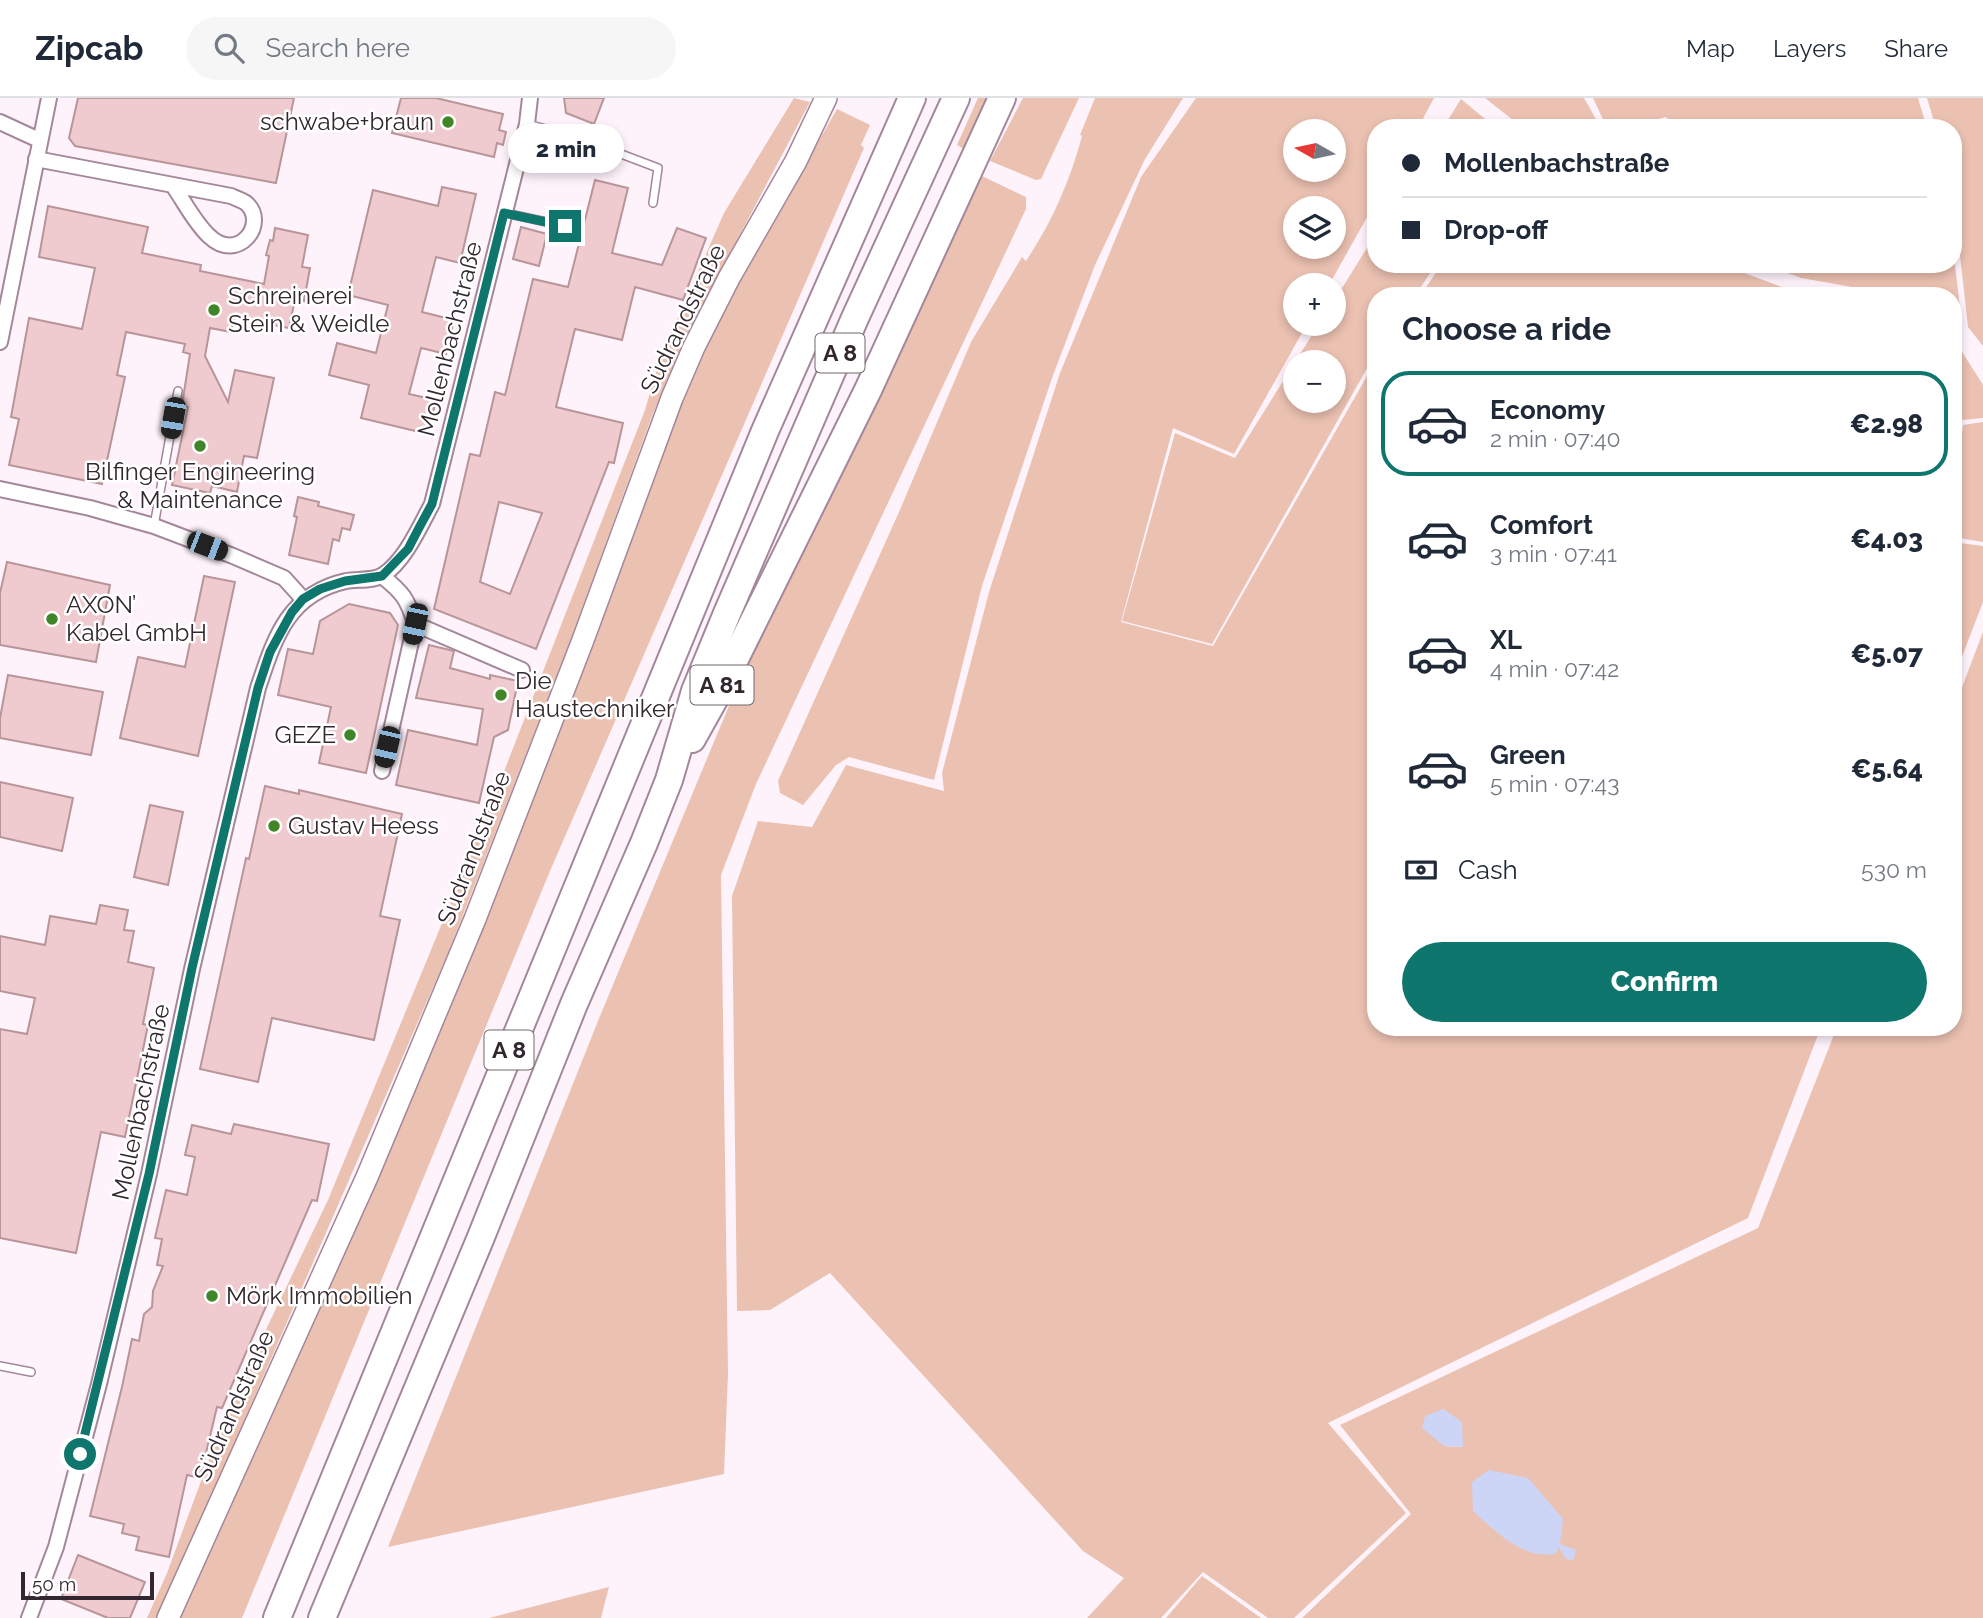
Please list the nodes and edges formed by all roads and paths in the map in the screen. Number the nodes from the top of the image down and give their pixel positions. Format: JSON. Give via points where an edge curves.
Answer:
{"nodes":[{"id":1,"x":49,"y":98,"type":"edge"},
{"id":2,"x":530,"y":98,"type":"edge"},
{"id":3,"x":826,"y":98,"type":"edge"},
{"id":4,"x":912,"y":98,"type":"edge"},
{"id":5,"x":956,"y":98,"type":"edge"},
{"id":6,"x":1002,"y":98,"type":"edge"},
{"id":7,"x":0,"y":122,"type":"edge"},
{"id":8,"x":527,"y":124,"type":"junction"},
{"id":9,"x":39,"y":140,"type":"junction"},
{"id":10,"x":36,"y":159,"type":"junction"},
{"id":11,"x":174,"y":187,"type":"junction"},
{"id":12,"x":653,"y":203,"type":"dead end"},
{"id":13,"x":504,"y":213,"type":"junction"},
{"id":14,"x":565,"y":226,"type":"dead end"},
{"id":15,"x":0,"y":342,"type":"edge"},
{"id":16,"x":178,"y":391,"type":"dead end"},
{"id":17,"x":0,"y":489,"type":"edge"},
{"id":18,"x":155,"y":526,"type":"junction"},
{"id":19,"x":382,"y":576,"type":"junction"},
{"id":20,"x":303,"y":599,"type":"junction"},
{"id":21,"x":415,"y":624,"type":"junction"},
{"id":22,"x":522,"y":670,"type":"dead end"},
{"id":23,"x":382,"y":771,"type":"dead end"},
{"id":24,"x":669,"y":780,"type":"junction"},
{"id":25,"x":0,"y":1366,"type":"edge"},
{"id":26,"x":31,"y":1372,"type":"dead end"},
{"id":27,"x":29,"y":1618,"type":"edge"},
{"id":28,"x":167,"y":1618,"type":"edge"},
{"id":29,"x":277,"y":1618,"type":"edge"},
{"id":30,"x":322,"y":1618,"type":"edge"}],
"edges":[{"from":1,"to":9,"type":"street"},
{"from":2,"to":8,"type":"street","name":"Mollenbachstraße"},
{"from":3,"to":28,"type":"main road","name":"Südrandstraße","via":[[729,278],[672,398],[475,919],[367,1177]]},
{"from":4,"to":29,"type":"highway","number":"A 8","via":[[765,431]]},
{"from":5,"to":24,"type":"highway","number":"A 8","via":[[728,611],[695,691]]},
{"from":6,"to":24,"type":"highway","number":"A 81","via":[[869,390],[721,687]]},
{"from":7,"to":9,"type":"street"},
{"from":8,"to":12,"type":"lane","via":[[658,168]]},
{"from":8,"to":13,"type":"street","name":"Mollenbachstraße"},
{"from":9,"to":10,"type":"street"},
{"from":10,"to":11,"type":"street"},
{"from":10,"to":15,"type":"street"},
{"from":11,"to":11,"type":"street","via":[[231,196],[246,203],[253,224],[247,240],[236,246],[222,245],[210,237]]},
{"from":13,"to":14,"type":"lane"},
{"from":13,"to":19,"type":"street","name":"Mollenbachstraße","via":[[432,504],[408,549]]},
{"from":16,"to":18,"type":"lane"},
{"from":17,"to":18,"type":"street"},
{"from":18,"to":20,"type":"street","via":[[284,578]]},
{"from":19,"to":20,"type":"street","via":[[345,581]]},
{"from":19,"to":21,"type":"street","via":[[410,604]]},
{"from":20,"to":27,"type":"street","name":"Mollenbachstraße","via":[[270,652],[258,688],[99,1384],[56,1548]]},
{"from":21,"to":22,"type":"street"},
{"from":21,"to":23,"type":"street"},
{"from":24,"to":30,"type":"highway","number":"A 8"},
{"from":25,"to":26,"type":"lane"}]}
